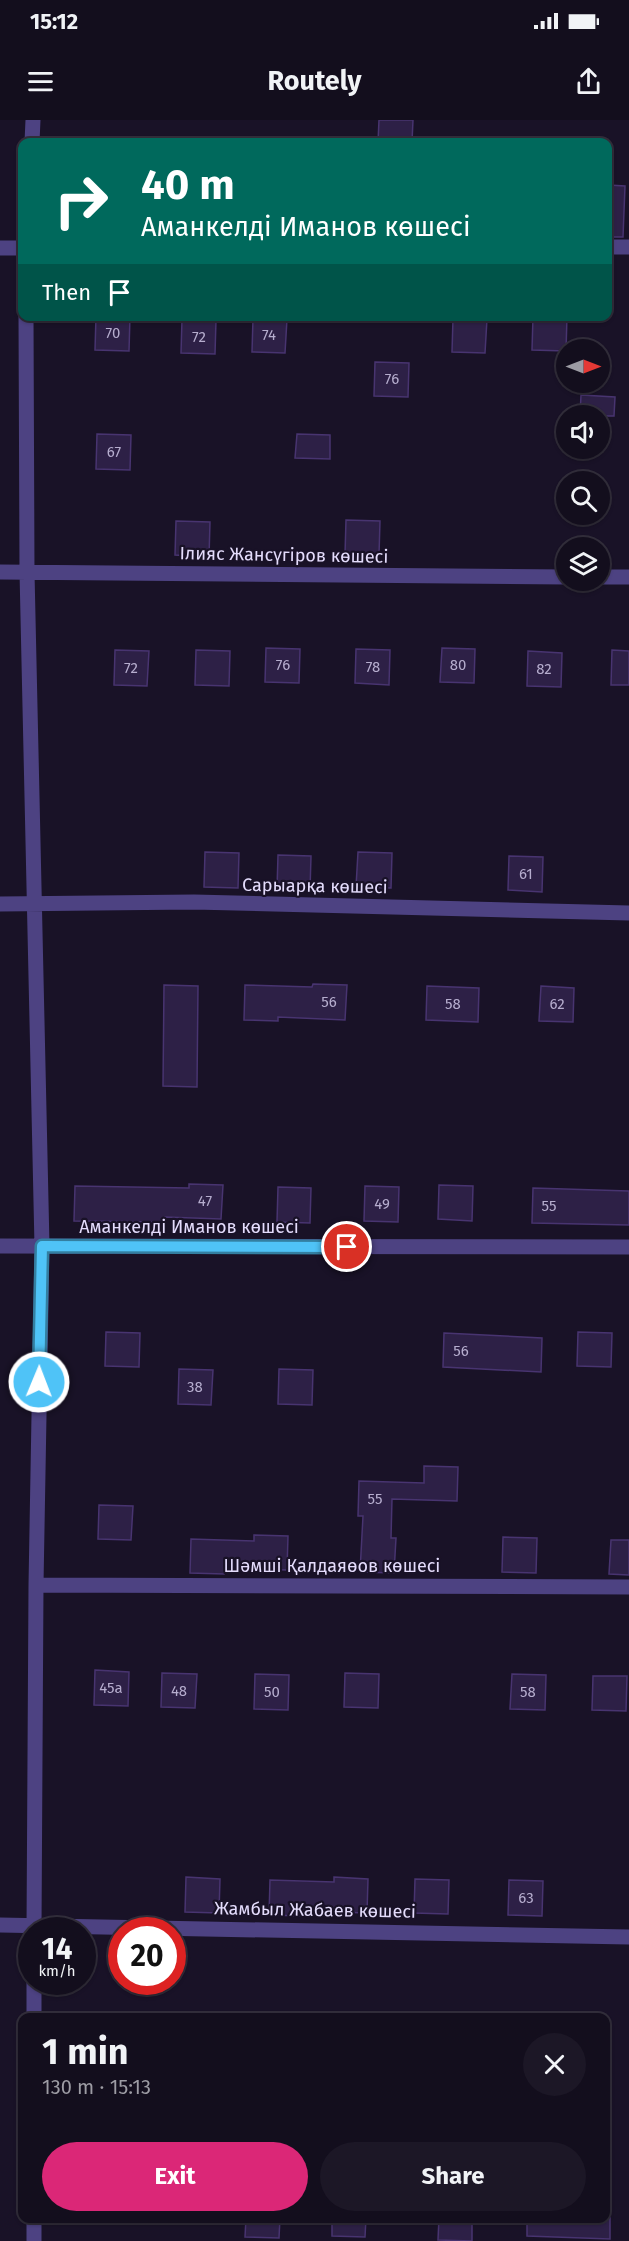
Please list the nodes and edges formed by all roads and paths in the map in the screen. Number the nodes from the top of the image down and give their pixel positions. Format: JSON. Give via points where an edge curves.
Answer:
{"nodes":[{"id":1,"x":33,"y":120,"type":"edge"},
{"id":2,"x":32,"y":138,"type":"edge"},
{"id":3,"x":612,"y":247,"type":"edge"},
{"id":4,"x":629,"y":247,"type":"edge"},
{"id":5,"x":0,"y":248,"type":"edge"},
{"id":6,"x":18,"y":248,"type":"edge"},
{"id":7,"x":26,"y":321,"type":"edge"},
{"id":8,"x":0,"y":572,"type":"edge"},
{"id":9,"x":27,"y":572,"type":"junction"},
{"id":10,"x":556,"y":577,"type":"edge"},
{"id":11,"x":610,"y":577,"type":"edge"},
{"id":12,"x":629,"y":578,"type":"edge"},
{"id":13,"x":0,"y":904,"type":"edge"},
{"id":14,"x":36,"y":904,"type":"junction"},
{"id":15,"x":629,"y":913,"type":"edge"},
{"id":16,"x":0,"y":1246,"type":"edge"},
{"id":17,"x":42,"y":1246,"type":"junction"},
{"id":18,"x":629,"y":1247,"type":"edge"},
{"id":19,"x":36,"y":1584,"type":"junction"},
{"id":20,"x":629,"y":1587,"type":"edge"},
{"id":21,"x":34,"y":1917,"type":"edge"},
{"id":22,"x":0,"y":1925,"type":"edge"},
{"id":23,"x":18,"y":1927,"type":"edge"},
{"id":24,"x":96,"y":1929,"type":"edge"},
{"id":25,"x":629,"y":1937,"type":"edge"},
{"id":26,"x":34,"y":1995,"type":"edge"},
{"id":27,"x":34,"y":2013,"type":"edge"},
{"id":28,"x":34,"y":2223,"type":"edge"},
{"id":29,"x":34,"y":2241,"type":"edge"}],
"edges":[{"from":1,"to":2,"type":"street"},
{"from":3,"to":4,"type":"street"},
{"from":5,"to":6,"type":"street"},
{"from":7,"to":9,"type":"street"},
{"from":8,"to":9,"type":"street","name":"Ілияс Жансүгіров көшесі"},
{"from":9,"to":10,"type":"street","name":"Ілияс Жансүгіров көшесі"},
{"from":9,"to":14,"type":"street"},
{"from":11,"to":12,"type":"street"},
{"from":13,"to":14,"type":"street","name":"Сарыарқа көшесі"},
{"from":14,"to":15,"type":"street","name":"Сарыарқа көшесі","via":[[194,902]]},
{"from":14,"to":17,"type":"street"},
{"from":16,"to":17,"type":"street","name":"Аманкелді Иманов көшесі"},
{"from":17,"to":18,"type":"street","name":"Аманкелді Иманов көшесі"},
{"from":17,"to":19,"type":"street"},
{"from":19,"to":20,"type":"street","name":"Шәмші Қалдаяөов көшесі"},
{"from":19,"to":21,"type":"street"},
{"from":22,"to":23,"type":"street","name":"Жамбыл Жабаев көшесі"},
{"from":24,"to":25,"type":"street","name":"Жамбыл Жабаев көшесі"},
{"from":26,"to":27,"type":"street"},
{"from":28,"to":29,"type":"street"}]}
